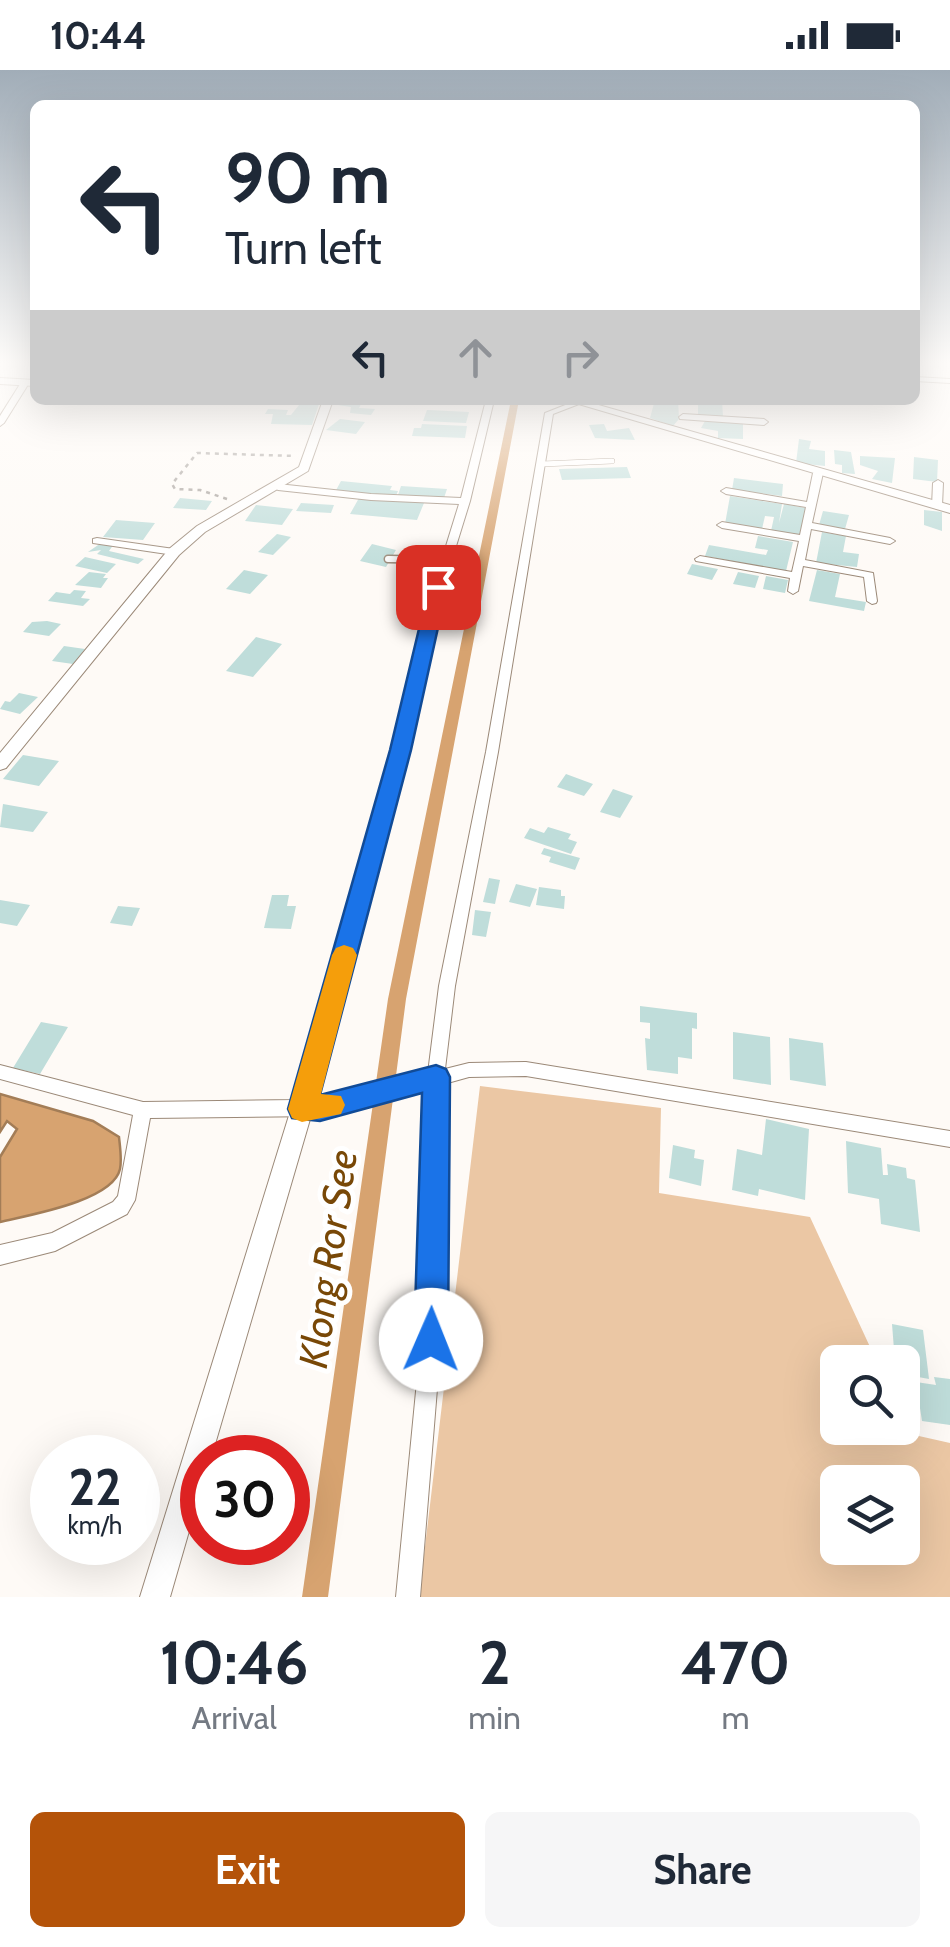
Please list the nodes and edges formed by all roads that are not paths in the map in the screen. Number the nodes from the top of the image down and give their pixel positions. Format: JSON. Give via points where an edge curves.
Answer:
{"nodes":[{"id":1,"x":318,"y":433,"type":"edge"},
{"id":2,"x":482,"y":433,"type":"edge"},
{"id":3,"x":547,"y":433,"type":"edge"},
{"id":4,"x":680,"y":433,"type":"edge"},
{"id":5,"x":612,"y":461,"type":"dead end"},
{"id":6,"x":542,"y":464,"type":"junction"},
{"id":7,"x":818,"y":473,"type":"junction"},
{"id":8,"x":938,"y":483,"type":"dead end"},
{"id":9,"x":278,"y":487,"type":"junction"},
{"id":10,"x":726,"y":491,"type":"dead end"},
{"id":11,"x":465,"y":501,"type":"junction"},
{"id":12,"x":810,"y":504,"type":"junction"},
{"id":13,"x":944,"y":507,"type":"edge"},
{"id":14,"x":722,"y":525,"type":"dead end"},
{"id":15,"x":807,"y":525,"type":"junction"},
{"id":16,"x":804,"y":539,"type":"junction"},
{"id":17,"x":890,"y":540,"type":"dead end"},
{"id":18,"x":98,"y":541,"type":"dead end"},
{"id":19,"x":174,"y":552,"type":"junction"},
{"id":20,"x":388,"y":559,"type":"dead end"},
{"id":21,"x":700,"y":559,"type":"dead end"},
{"id":22,"x":446,"y":560,"type":"junction"},
{"id":23,"x":798,"y":562,"type":"junction"},
{"id":24,"x":796,"y":576,"type":"junction"},
{"id":25,"x":793,"y":591,"type":"dead end"},
{"id":26,"x":872,"y":601,"type":"dead end"},
{"id":27,"x":0,"y":764,"type":"edge"},
{"id":28,"x":0,"y":1072,"type":"edge"},
{"id":29,"x":431,"y":1079,"type":"junction"},
{"id":30,"x":311,"y":1108,"type":"junction"},
{"id":31,"x":142,"y":1110,"type":"junction"},
{"id":32,"x":950,"y":1139,"type":"edge"},
{"id":33,"x":0,"y":1255,"type":"edge"},
{"id":34,"x":155,"y":1597,"type":"edge"},
{"id":35,"x":408,"y":1597,"type":"edge"}],
"edges":[{"from":1,"to":9,"type":"street","via":[[301,472]]},
{"from":2,"to":11,"type":"street"},
{"from":3,"to":6,"type":"street"},
{"from":4,"to":7,"type":"street"},
{"from":5,"to":6,"type":"lane"},
{"from":6,"to":29,"type":"street"},
{"from":7,"to":12,"type":"street"},
{"from":7,"to":13,"type":"street"},
{"from":8,"to":13,"type":"street"},
{"from":9,"to":11,"type":"street"},
{"from":9,"to":19,"type":"street"},
{"from":10,"to":12,"type":"street"},
{"from":11,"to":22,"type":"street"},
{"from":12,"to":15,"type":"street"},
{"from":14,"to":16,"type":"street"},
{"from":15,"to":16,"type":"street"},
{"from":15,"to":17,"type":"street"},
{"from":16,"to":23,"type":"street"},
{"from":18,"to":19,"type":"street"},
{"from":19,"to":27,"type":"street"},
{"from":20,"to":22,"type":"lane"},
{"from":21,"to":24,"type":"street"},
{"from":22,"to":30,"type":"street"},
{"from":23,"to":24,"type":"street"},
{"from":23,"to":26,"type":"street","via":[[869,575]]},
{"from":24,"to":25,"type":"street"},
{"from":28,"to":31,"type":"street"},
{"from":29,"to":30,"type":"street"},
{"from":29,"to":32,"type":"street","via":[[526,1069]]},
{"from":29,"to":35,"type":"street","via":[[431,1340]]},
{"from":30,"to":31,"type":"street"},
{"from":30,"to":34,"type":"street"},
{"from":31,"to":33,"type":"street","via":[[120,1208],[55,1242]]}]}
